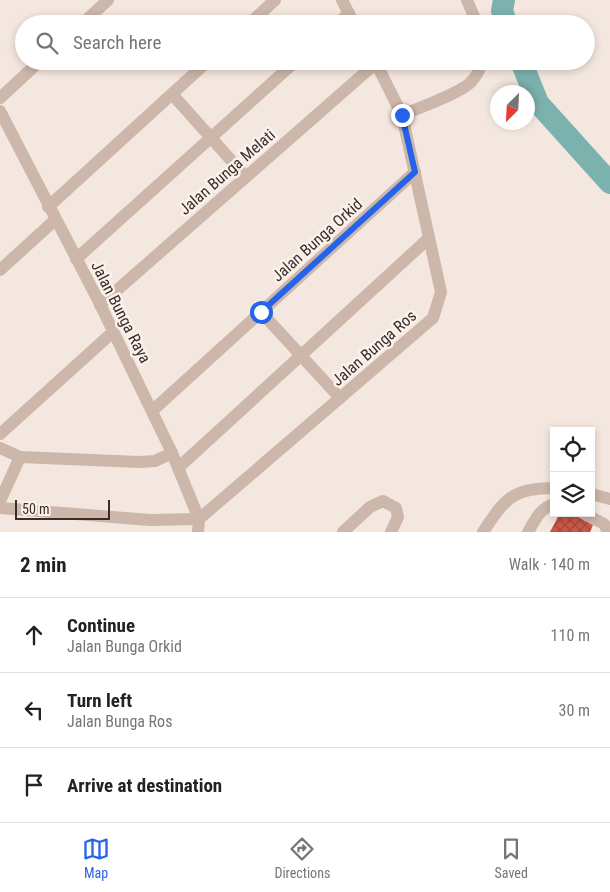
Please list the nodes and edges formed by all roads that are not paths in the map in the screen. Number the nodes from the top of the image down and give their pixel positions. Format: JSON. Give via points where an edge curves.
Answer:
{"nodes":[{"id":1,"x":108,"y":0,"type":"edge"},
{"id":2,"x":275,"y":0,"type":"edge"},
{"id":3,"x":342,"y":0,"type":"edge"},
{"id":4,"x":467,"y":0,"type":"edge"},
{"id":5,"x":92,"y":15,"type":"edge"},
{"id":6,"x":259,"y":15,"type":"edge"},
{"id":7,"x":350,"y":15,"type":"edge"},
{"id":8,"x":473,"y":15,"type":"edge"},
{"id":9,"x":30,"y":70,"type":"edge"},
{"id":10,"x":198,"y":70,"type":"edge"},
{"id":11,"x":286,"y":70,"type":"edge"},
{"id":12,"x":366,"y":70,"type":"edge"},
{"id":13,"x":379,"y":70,"type":"edge"},
{"id":14,"x":480,"y":70,"type":"edge"},
{"id":15,"x":172,"y":94,"type":"junction"},
{"id":16,"x":0,"y":98,"type":"edge"},
{"id":17,"x":0,"y":111,"type":"edge"},
{"id":18,"x":402,"y":115,"type":"junction"},
{"id":19,"x":211,"y":138,"type":"junction"},
{"id":20,"x":415,"y":172,"type":"junction"},
{"id":21,"x":246,"y":177,"type":"junction"},
{"id":22,"x":48,"y":207,"type":"junction"},
{"id":23,"x":55,"y":220,"type":"junction"},
{"id":24,"x":429,"y":238,"type":"junction"},
{"id":25,"x":76,"y":259,"type":"junction"},
{"id":26,"x":0,"y":270,"type":"edge"},
{"id":27,"x":100,"y":305,"type":"junction"},
{"id":28,"x":261,"y":312,"type":"junction"},
{"id":29,"x":113,"y":332,"type":"junction"},
{"id":30,"x":301,"y":356,"type":"junction"},
{"id":31,"x":340,"y":398,"type":"junction"},
{"id":32,"x":152,"y":411,"type":"junction"},
{"id":33,"x":0,"y":434,"type":"edge"},
{"id":34,"x":0,"y":448,"type":"edge"},
{"id":35,"x":172,"y":453,"type":"junction"},
{"id":36,"x":20,"y":457,"type":"junction"},
{"id":37,"x":178,"y":468,"type":"junction"},
{"id":38,"x":550,"y":488,"type":"edge"},
{"id":39,"x":595,"y":495,"type":"edge"},
{"id":40,"x":610,"y":498,"type":"edge"},
{"id":41,"x":0,"y":501,"type":"edge"},
{"id":42,"x":550,"y":505,"type":"edge"},
{"id":43,"x":0,"y":508,"type":"edge"},
{"id":44,"x":591,"y":517,"type":"edge"},
{"id":45,"x":199,"y":526,"type":"edge"},
{"id":46,"x":343,"y":532,"type":"edge"},
{"id":47,"x":390,"y":532,"type":"edge"},
{"id":48,"x":483,"y":532,"type":"edge"},
{"id":49,"x":528,"y":532,"type":"edge"},
{"id":50,"x":608,"y":532,"type":"edge"}],
"edges":[{"from":1,"to":5,"type":"street"},
{"from":2,"to":6,"type":"street"},
{"from":3,"to":7,"type":"street"},
{"from":4,"to":8,"type":"street"},
{"from":9,"to":16,"type":"street"},
{"from":10,"to":15,"type":"street"},
{"from":11,"to":19,"type":"street"},
{"from":12,"to":21,"type":"street","name":"Jalan Bunga Melati"},
{"from":13,"to":18,"type":"street","name":"Jalan Bunga Ros"},
{"from":14,"to":18,"type":"street","via":[[462,89]]},
{"from":15,"to":19,"type":"street"},
{"from":15,"to":22,"type":"street"},
{"from":17,"to":22,"type":"street","name":"Jalan Bunga Raya"},
{"from":18,"to":20,"type":"street","name":"Jalan Bunga Ros"},
{"from":19,"to":21,"type":"street"},
{"from":19,"to":25,"type":"street"},
{"from":20,"to":24,"type":"street","name":"Jalan Bunga Ros"},
{"from":20,"to":28,"type":"street","name":"Jalan Bunga Orkid"},
{"from":21,"to":27,"type":"street","name":"Jalan Bunga Melati"},
{"from":22,"to":23,"type":"street","name":"Jalan Bunga Raya"},
{"from":23,"to":25,"type":"street","name":"Jalan Bunga Raya"},
{"from":23,"to":26,"type":"street"},
{"from":24,"to":30,"type":"street"},
{"from":24,"to":31,"type":"street","name":"Jalan Bunga Ros","via":[[441,292],[433,318]]},
{"from":25,"to":27,"type":"street","name":"Jalan Bunga Raya"},
{"from":27,"to":29,"type":"street","name":"Jalan Bunga Raya"},
{"from":28,"to":30,"type":"street"},
{"from":28,"to":32,"type":"street","name":"Jalan Bunga Orkid"},
{"from":29,"to":32,"type":"street","name":"Jalan Bunga Raya"},
{"from":29,"to":33,"type":"street"},
{"from":30,"to":31,"type":"street"},
{"from":30,"to":37,"type":"street"},
{"from":31,"to":45,"type":"street","name":"Jalan Bunga Ros"},
{"from":32,"to":35,"type":"street","name":"Jalan Bunga Raya"},
{"from":34,"to":36,"type":"street"},
{"from":35,"to":36,"type":"street","via":[[139,462]]},
{"from":35,"to":37,"type":"street","name":"Jalan Bunga Raya"},
{"from":36,"to":41,"type":"street"},
{"from":37,"to":45,"type":"street","name":"Jalan Bunga Raya"},
{"from":38,"to":48,"type":"street","via":[[525,490],[508,499]]},
{"from":39,"to":40,"type":"street"},
{"from":42,"to":49,"type":"street","via":[[540,512]]},
{"from":43,"to":45,"type":"street"},
{"from":44,"to":50,"type":"street","via":[[604,524]]},
{"from":46,"to":47,"type":"street","via":[[370,507],[383,501],[396,508],[398,517]]}]}
